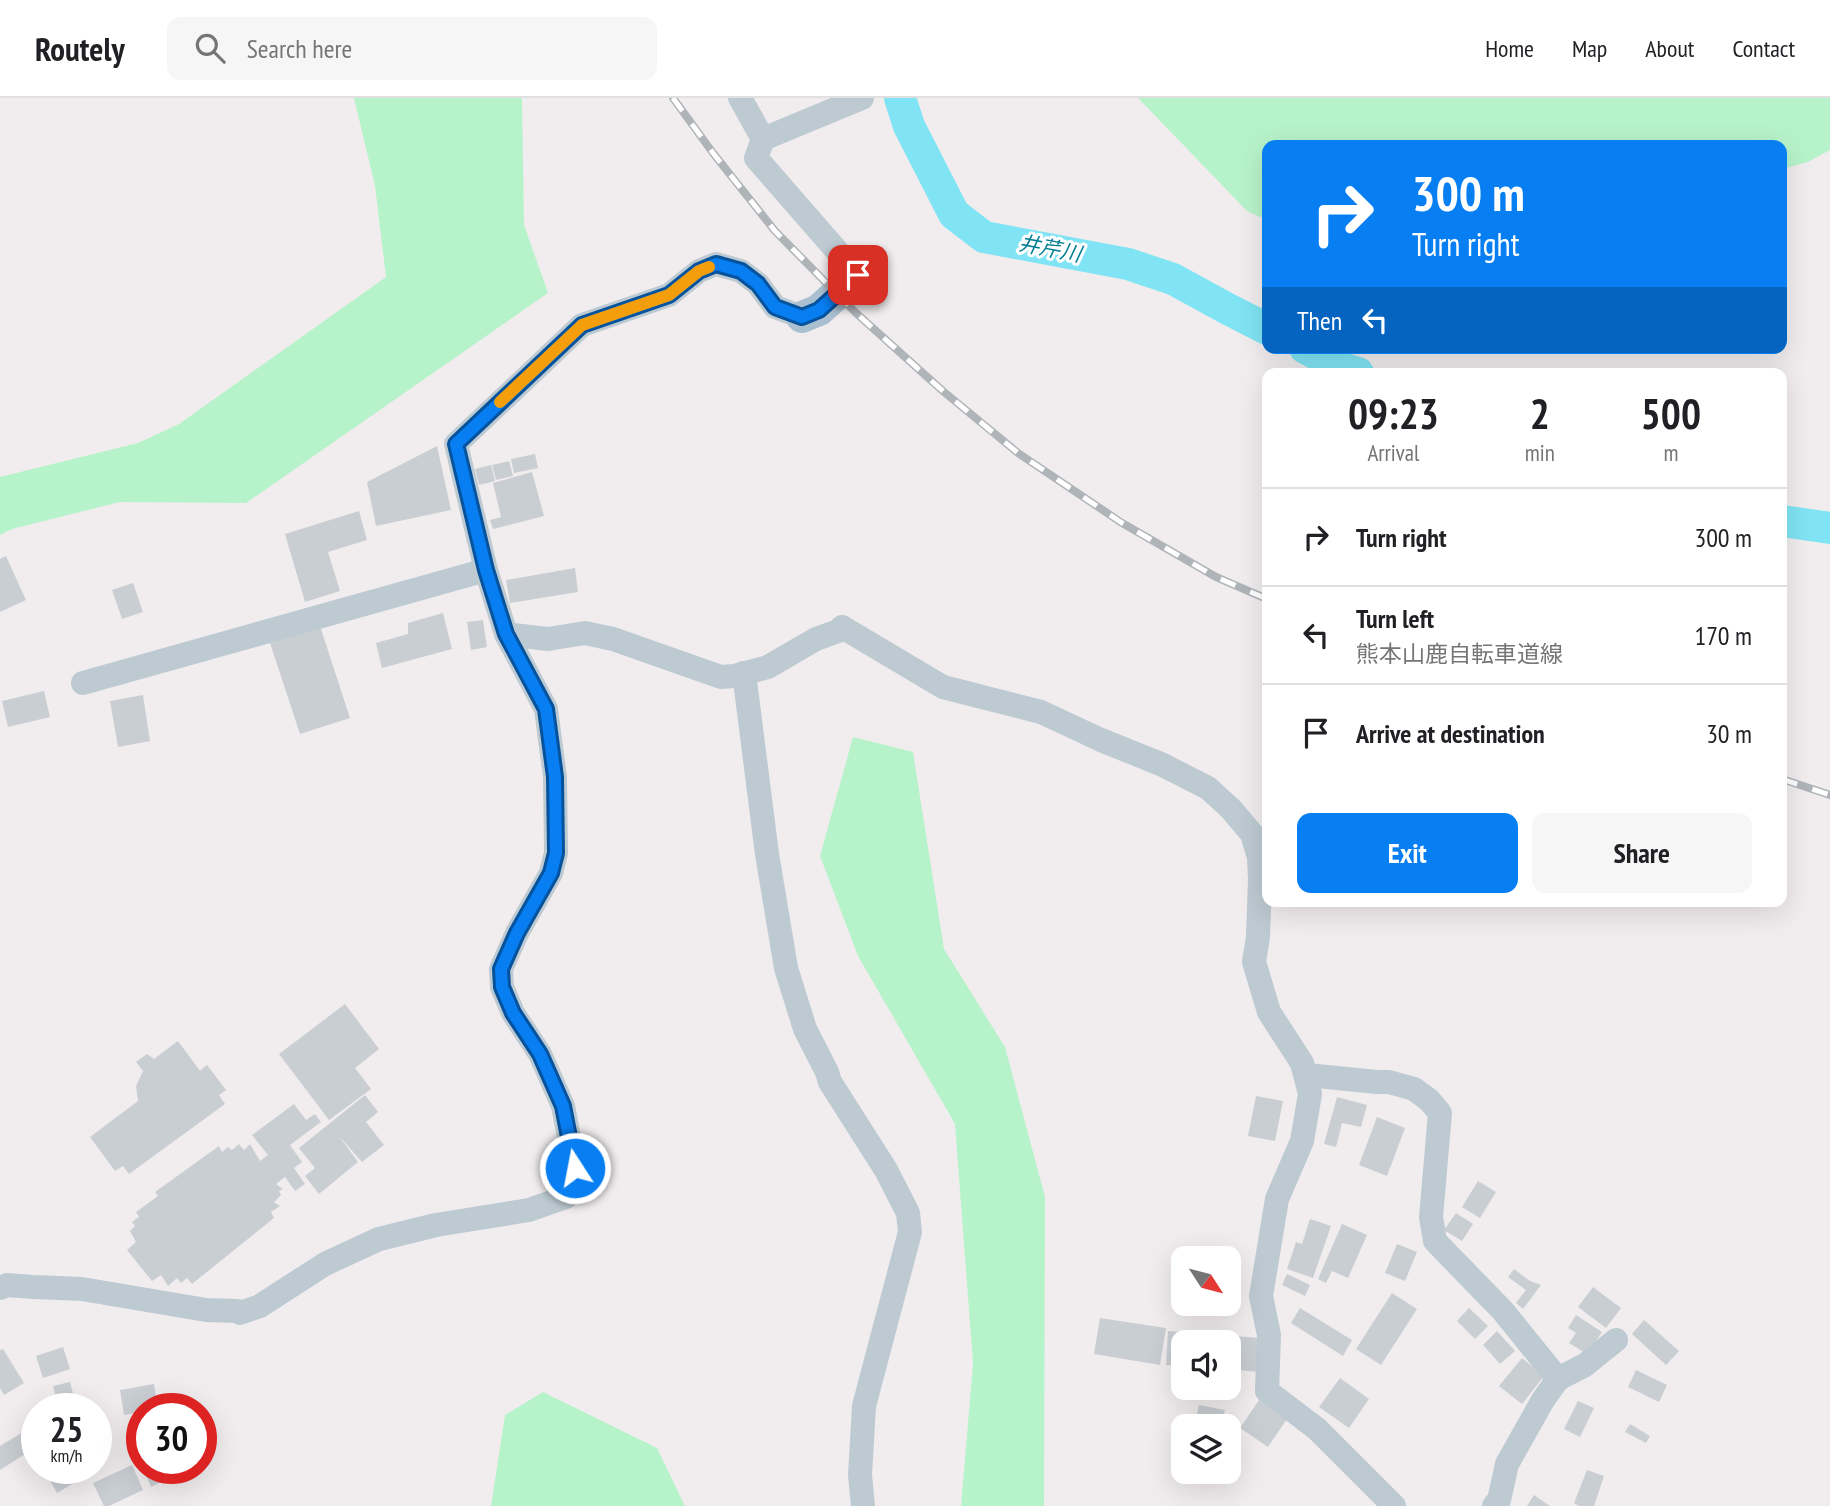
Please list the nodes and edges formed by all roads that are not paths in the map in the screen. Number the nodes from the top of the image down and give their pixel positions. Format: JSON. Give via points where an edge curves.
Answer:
{"nodes":[{"id":1,"x":740,"y":98,"type":"edge"},
{"id":2,"x":862,"y":98,"type":"edge"},
{"id":3,"x":763,"y":139,"type":"junction"},
{"id":4,"x":858,"y":275,"type":"joint"},
{"id":5,"x":802,"y":317,"type":"joint"},
{"id":6,"x":486,"y":570,"type":"junction"},
{"id":7,"x":506,"y":634,"type":"junction"},
{"id":8,"x":744,"y":673,"type":"junction"},
{"id":9,"x":82,"y":683,"type":"dead end"},
{"id":10,"x":1307,"y":1075,"type":"junction"},
{"id":11,"x":2,"y":1283,"type":"edge"},
{"id":12,"x":1616,"y":1340,"type":"dead end"},
{"id":13,"x":1558,"y":1379,"type":"junction"},
{"id":14,"x":863,"y":1506,"type":"edge"},
{"id":15,"x":1394,"y":1506,"type":"edge"},
{"id":16,"x":1494,"y":1506,"type":"edge"}],
"edges":[{"from":1,"to":3,"type":"street"},
{"from":2,"to":3,"type":"street"},
{"from":3,"to":4,"type":"street","via":[[756,158]]},
{"from":4,"to":5,"type":"main road","via":[[819,310]]},
{"from":5,"to":6,"type":"street","via":[[775,307],[741,271],[716,264],[699,271],[669,295],[582,325],[456,444]]},
{"from":6,"to":7,"type":"street"},
{"from":6,"to":9,"type":"street"},
{"from":7,"to":8,"type":"street","via":[[548,639],[585,634],[613,639],[721,677]]},
{"from":7,"to":11,"type":"street","via":[[546,709],[555,777],[556,853],[551,873],[501,969],[502,987],[563,1106],[575,1168],[566,1197],[529,1210],[379,1238],[240,1313],[82,1289]]},
{"from":8,"to":10,"type":"street","via":[[768,667],[842,627],[943,687],[1041,712],[1208,788],[1252,834],[1260,880],[1254,962],[1269,1012]]},
{"from":8,"to":14,"type":"street","via":[[767,854],[793,993],[830,1082],[908,1213],[910,1232],[864,1406]]},
{"from":10,"to":13,"type":"street","via":[[1390,1082],[1414,1089],[1440,1113],[1431,1217],[1435,1241],[1503,1311]]},
{"from":10,"to":15,"type":"street","via":[[1310,1094],[1301,1141],[1277,1199],[1261,1296],[1269,1335],[1267,1391],[1317,1429]]},
{"from":12,"to":13,"type":"street"},
{"from":13,"to":16,"type":"street","via":[[1507,1464]]}]}
